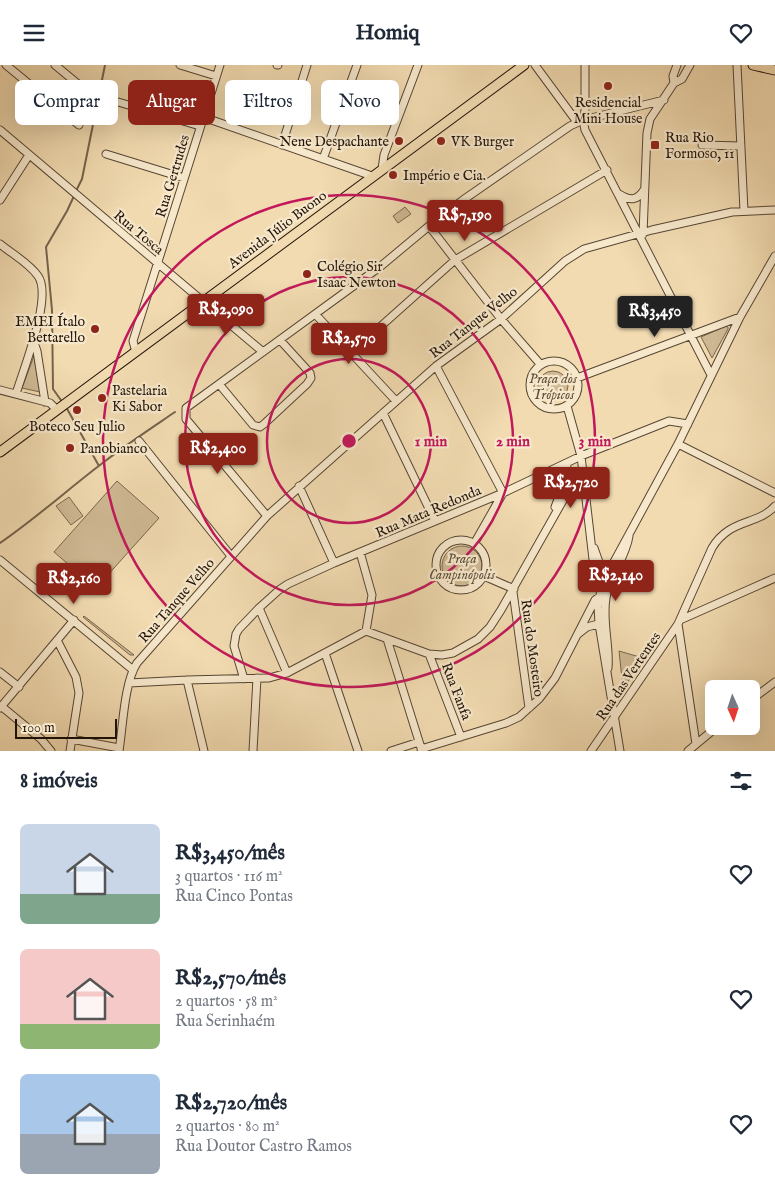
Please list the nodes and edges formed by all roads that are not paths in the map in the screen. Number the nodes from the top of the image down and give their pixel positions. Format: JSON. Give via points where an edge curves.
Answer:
{"nodes":[{"id":1,"x":6,"y":65,"type":"edge"},
{"id":2,"x":55,"y":65,"type":"edge"},
{"id":3,"x":180,"y":65,"type":"edge"},
{"id":4,"x":220,"y":65,"type":"edge"},
{"id":5,"x":307,"y":65,"type":"edge"},
{"id":6,"x":357,"y":65,"type":"edge"},
{"id":7,"x":418,"y":65,"type":"edge"},
{"id":8,"x":524,"y":65,"type":"edge"},
{"id":9,"x":536,"y":65,"type":"edge"},
{"id":10,"x":585,"y":65,"type":"edge"},
{"id":11,"x":677,"y":65,"type":"edge"},
{"id":12,"x":690,"y":65,"type":"edge"},
{"id":13,"x":737,"y":65,"type":"edge"},
{"id":14,"x":753,"y":65,"type":"edge"},
{"id":15,"x":775,"y":70,"type":"edge"},
{"id":16,"x":216,"y":76,"type":"junction"},
{"id":17,"x":24,"y":80,"type":"edge"},
{"id":18,"x":73,"y":80,"type":"edge"},
{"id":19,"x":215,"y":80,"type":"edge"},
{"id":20,"x":674,"y":83,"type":"junction"},
{"id":21,"x":664,"y":100,"type":"junction"},
{"id":22,"x":118,"y":102,"type":"edge"},
{"id":23,"x":215,"y":121,"type":"edge"},
{"id":24,"x":580,"y":121,"type":"junction"},
{"id":25,"x":200,"y":126,"type":"joint"},
{"id":26,"x":0,"y":130,"type":"edge"},
{"id":27,"x":282,"y":145,"type":"junction"},
{"id":28,"x":702,"y":145,"type":"dead end"},
{"id":29,"x":741,"y":145,"type":"junction"},
{"id":30,"x":106,"y":154,"type":"dead end"},
{"id":31,"x":30,"y":155,"type":"junction"},
{"id":32,"x":323,"y":159,"type":"junction"},
{"id":33,"x":382,"y":169,"type":"junction"},
{"id":34,"x":607,"y":170,"type":"junction"},
{"id":35,"x":372,"y":176,"type":"junction"},
{"id":36,"x":184,"y":178,"type":"junction"},
{"id":37,"x":646,"y":188,"type":"junction"},
{"id":38,"x":618,"y":194,"type":"junction"},
{"id":39,"x":0,"y":199,"type":"edge"},
{"id":40,"x":775,"y":210,"type":"edge"},
{"id":41,"x":744,"y":211,"type":"junction"},
{"id":42,"x":429,"y":226,"type":"junction"},
{"id":43,"x":641,"y":235,"type":"junction"},
{"id":44,"x":0,"y":244,"type":"edge"},
{"id":45,"x":775,"y":256,"type":"edge"},
{"id":46,"x":455,"y":260,"type":"junction"},
{"id":47,"x":157,"y":263,"type":"junction"},
{"id":48,"x":202,"y":302,"type":"junction"},
{"id":49,"x":316,"y":315,"type":"junction"},
{"id":50,"x":740,"y":317,"type":"junction"},
{"id":51,"x":501,"y":319,"type":"junction"},
{"id":52,"x":692,"y":336,"type":"junction"},
{"id":53,"x":33,"y":340,"type":"junction"},
{"id":54,"x":280,"y":340,"type":"junction"},
{"id":55,"x":136,"y":352,"type":"junction"},
{"id":56,"x":263,"y":352,"type":"junction"},
{"id":57,"x":352,"y":352,"type":"junction"},
{"id":58,"x":541,"y":365,"type":"junction"},
{"id":59,"x":436,"y":366,"type":"junction"},
{"id":60,"x":711,"y":375,"type":"junction"},
{"id":61,"x":577,"y":379,"type":"junction"},
{"id":62,"x":219,"y":384,"type":"junction"},
{"id":63,"x":0,"y":390,"type":"edge"},
{"id":64,"x":16,"y":394,"type":"junction"},
{"id":65,"x":396,"y":401,"type":"junction"},
{"id":66,"x":45,"y":402,"type":"junction"},
{"id":67,"x":567,"y":406,"type":"junction"},
{"id":68,"x":62,"y":407,"type":"junction"},
{"id":69,"x":383,"y":413,"type":"junction"},
{"id":70,"x":688,"y":424,"type":"junction"},
{"id":71,"x":139,"y":441,"type":"dead end"},
{"id":72,"x":678,"y":443,"type":"junction"},
{"id":73,"x":0,"y":452,"type":"edge"},
{"id":74,"x":580,"y":457,"type":"junction"},
{"id":75,"x":567,"y":463,"type":"junction"},
{"id":76,"x":566,"y":479,"type":"junction"},
{"id":77,"x":584,"y":480,"type":"junction"},
{"id":78,"x":573,"y":485,"type":"junction"},
{"id":79,"x":299,"y":486,"type":"junction"},
{"id":80,"x":502,"y":493,"type":"junction"},
{"id":81,"x":775,"y":493,"type":"edge"},
{"id":82,"x":775,"y":506,"type":"edge"},
{"id":83,"x":267,"y":516,"type":"junction"},
{"id":84,"x":435,"y":521,"type":"junction"},
{"id":85,"x":548,"y":526,"type":"junction"},
{"id":86,"x":590,"y":534,"type":"junction"},
{"id":87,"x":474,"y":544,"type":"junction"},
{"id":88,"x":360,"y":552,"type":"junction"},
{"id":89,"x":231,"y":556,"type":"junction"},
{"id":90,"x":0,"y":560,"type":"edge"},
{"id":91,"x":334,"y":563,"type":"junction"},
{"id":92,"x":484,"y":576,"type":"junction"},
{"id":93,"x":608,"y":577,"type":"junction"},
{"id":94,"x":775,"y":578,"type":"edge"},
{"id":95,"x":605,"y":586,"type":"junction"},
{"id":96,"x":513,"y":591,"type":"junction"},
{"id":97,"x":602,"y":598,"type":"junction"},
{"id":98,"x":259,"y":608,"type":"junction"},
{"id":99,"x":74,"y":619,"type":"junction"},
{"id":100,"x":679,"y":622,"type":"junction"},
{"id":101,"x":602,"y":623,"type":"junction"},
{"id":102,"x":366,"y":631,"type":"junction"},
{"id":103,"x":575,"y":638,"type":"junction"},
{"id":104,"x":387,"y":639,"type":"junction"},
{"id":105,"x":57,"y":640,"type":"junction"},
{"id":106,"x":326,"y":653,"type":"junction"},
{"id":107,"x":429,"y":654,"type":"junction"},
{"id":108,"x":133,"y":670,"type":"junction"},
{"id":109,"x":0,"y":672,"type":"edge"},
{"id":110,"x":287,"y":673,"type":"junction"},
{"id":111,"x":257,"y":678,"type":"junction"},
{"id":112,"x":244,"y":679,"type":"junction"},
{"id":113,"x":187,"y":680,"type":"junction"},
{"id":114,"x":775,"y":681,"type":"edge"},
{"id":115,"x":129,"y":683,"type":"junction"},
{"id":116,"x":19,"y":687,"type":"junction"},
{"id":117,"x":760,"y":693,"type":"edge"},
{"id":118,"x":1,"y":707,"type":"edge"},
{"id":119,"x":529,"y":708,"type":"junction"},
{"id":120,"x":614,"y":717,"type":"junction"},
{"id":121,"x":707,"y":735,"type":"edge"},
{"id":122,"x":461,"y":737,"type":"junction"},
{"id":123,"x":71,"y":739,"type":"junction"},
{"id":124,"x":696,"y":744,"type":"junction"},
{"id":125,"x":421,"y":747,"type":"edge"},
{"id":126,"x":119,"y":750,"type":"edge"},
{"id":127,"x":51,"y":751,"type":"edge"},
{"id":128,"x":70,"y":751,"type":"edge"},
{"id":129,"x":204,"y":751,"type":"edge"},
{"id":130,"x":253,"y":751,"type":"edge"},
{"id":131,"x":358,"y":751,"type":"edge"},
{"id":132,"x":390,"y":751,"type":"edge"},
{"id":133,"x":591,"y":751,"type":"edge"},
{"id":134,"x":620,"y":751,"type":"edge"},
{"id":135,"x":688,"y":751,"type":"edge"}],
"edges":[{"from":1,"to":17,"type":"street"},
{"from":2,"to":18,"type":"street"},
{"from":3,"to":16,"type":"street"},
{"from":4,"to":16,"type":"street","name":"Rua Gertrudes"},
{"from":5,"to":27,"type":"street"},
{"from":6,"to":32,"type":"street"},
{"from":7,"to":33,"type":"street","via":[[384,155]]},
{"from":8,"to":33,"type":"main road","name":"Avenida Júlio Buono"},
{"from":9,"to":24,"type":"street"},
{"from":10,"to":24,"type":"street","via":[[585,111]]},
{"from":11,"to":20,"type":"street"},
{"from":12,"to":20,"type":"street","via":[[682,79]]},
{"from":13,"to":29,"type":"street"},
{"from":14,"to":15,"type":"main road"},
{"from":16,"to":19,"type":"street","name":"Rua Gertrudes"},
{"from":20,"to":21,"type":"street"},
{"from":21,"to":24,"type":"street"},
{"from":21,"to":37,"type":"street","via":[[650,119],[647,133]]},
{"from":22,"to":25,"type":"street"},
{"from":23,"to":27,"type":"street"},
{"from":24,"to":34,"type":"street"},
{"from":24,"to":42,"type":"street"},
{"from":25,"to":36,"type":"street","name":"Rua Gertrudes"},
{"from":26,"to":31,"type":"street","name":"Rua Tosca"},
{"from":27,"to":32,"type":"street"},
{"from":28,"to":29,"type":"street"},
{"from":29,"to":41,"type":"street"},
{"from":30,"to":36,"type":"street"},
{"from":31,"to":39,"type":"street"},
{"from":31,"to":47,"type":"street","name":"Rua Tosca"},
{"from":32,"to":35,"type":"street"},
{"from":33,"to":35,"type":"main road","name":"Avenida Júlio Buono"},
{"from":34,"to":38,"type":"street"},
{"from":34,"to":46,"type":"street"},
{"from":35,"to":48,"type":"main road","name":"Avenida Júlio Buono"},
{"from":36,"to":47,"type":"street","name":"Rua Gertrudes"},
{"from":37,"to":38,"type":"street","via":[[632,200]]},
{"from":37,"to":43,"type":"street"},
{"from":38,"to":43,"type":"street"},
{"from":40,"to":41,"type":"street","name":"Rua Tanque Velho"},
{"from":41,"to":43,"type":"street","name":"Rua Tanque Velho"},
{"from":42,"to":46,"type":"street"},
{"from":42,"to":49,"type":"street"},
{"from":43,"to":51,"type":"street","name":"Rua Tanque Velho","via":[[579,252]]},
{"from":43,"to":52,"type":"street"},
{"from":44,"to":53,"type":"street","via":[[39,277],[42,301]]},
{"from":45,"to":50,"type":"street"},
{"from":46,"to":51,"type":"street"},
{"from":46,"to":57,"type":"street"},
{"from":47,"to":48,"type":"street","name":"Rua Tosca"},
{"from":47,"to":55,"type":"street","name":"Rua Gertrudes","via":[[133,341]]},
{"from":48,"to":55,"type":"main road","name":"Avenida Júlio Buono"},
{"from":48,"to":56,"type":"street","name":"Rua Tosca"},
{"from":49,"to":54,"type":"street"},
{"from":49,"to":57,"type":"street"},
{"from":50,"to":52,"type":"street"},
{"from":50,"to":60,"type":"street"},
{"from":51,"to":58,"type":"street"},
{"from":51,"to":59,"type":"street","name":"Rua Tanque Velho"},
{"from":52,"to":60,"type":"street"},
{"from":52,"to":61,"type":"street"},
{"from":53,"to":64,"type":"street"},
{"from":53,"to":66,"type":"street"},
{"from":54,"to":56,"type":"street"},
{"from":54,"to":62,"type":"street","via":[[311,378],[260,427],[253,425]]},
{"from":55,"to":68,"type":"main road","name":"Avenida Júlio Buono"},
{"from":56,"to":62,"type":"street"},
{"from":57,"to":65,"type":"street"},
{"from":58,"to":61,"type":"street","via":[[563,363],[570,367]]},
{"from":58,"to":67,"type":"street","via":[[531,378],[531,394],[542,407],[559,409]]},
{"from":59,"to":65,"type":"street","name":"Rua Tanque Velho"},
{"from":59,"to":80,"type":"street"},
{"from":60,"to":70,"type":"street"},
{"from":61,"to":67,"type":"street","via":[[576,394]]},
{"from":62,"to":83,"type":"street","via":[[186,408],[186,419]]},
{"from":63,"to":64,"type":"street"},
{"from":64,"to":66,"type":"street"},
{"from":65,"to":69,"type":"street","name":"Rua Tanque Velho"},
{"from":66,"to":68,"type":"street"},
{"from":67,"to":74,"type":"street"},
{"from":68,"to":73,"type":"main road","name":"Avenida Júlio Buono"},
{"from":69,"to":79,"type":"street","name":"Rua Tanque Velho"},
{"from":69,"to":84,"type":"street"},
{"from":70,"to":72,"type":"street"},
{"from":70,"to":74,"type":"street","name":"Rua Mata Redonda","via":[[669,421]]},
{"from":71,"to":89,"type":"street"},
{"from":72,"to":81,"type":"street"},
{"from":72,"to":93,"type":"street","via":[[623,542]]},
{"from":74,"to":75,"type":"street","name":"Rua Mata Redonda"},
{"from":74,"to":77,"type":"street"},
{"from":75,"to":76,"type":"street"},
{"from":75,"to":80,"type":"street","name":"Rua Mata Redonda"},
{"from":76,"to":78,"type":"street"},
{"from":76,"to":85,"type":"street"},
{"from":77,"to":78,"type":"street"},
{"from":77,"to":86,"type":"street"},
{"from":78,"to":85,"type":"street"},
{"from":79,"to":83,"type":"street","name":"Rua Tanque Velho"},
{"from":79,"to":91,"type":"street"},
{"from":80,"to":84,"type":"street","name":"Rua Mata Redonda"},
{"from":80,"to":87,"type":"street"},
{"from":82,"to":100,"type":"street","name":"Rua das Vertentes","via":[[726,530],[718,538]]},
{"from":83,"to":89,"type":"street","name":"Rua Tanque Velho"},
{"from":84,"to":88,"type":"street","name":"Rua Mata Redonda"},
{"from":85,"to":96,"type":"street"},
{"from":86,"to":93,"type":"street","via":[[597,558]]},
{"from":86,"to":95,"type":"street","via":[[594,568]]},
{"from":87,"to":92,"type":"street","via":[[486,561]]},
{"from":87,"to":92,"type":"street","via":[[458,540],[444,547],[436,561],[438,577],[457,590],[473,587]]},
{"from":88,"to":91,"type":"street","name":"Rua Mata Redonda"},
{"from":88,"to":102,"type":"street","via":[[372,588]]},
{"from":89,"to":108,"type":"street","name":"Rua Tanque Velho"},
{"from":90,"to":99,"type":"street"},
{"from":91,"to":98,"type":"street","name":"Rua Mata Redonda","via":[[279,590]]},
{"from":92,"to":96,"type":"street"},
{"from":93,"to":95,"type":"street"},
{"from":94,"to":100,"type":"street"},
{"from":95,"to":97,"type":"street"},
{"from":96,"to":107,"type":"street","via":[[490,627],[478,639],[453,653]]},
{"from":96,"to":119,"type":"street","name":"Rua do Mosteiro"},
{"from":97,"to":101,"type":"street"},
{"from":97,"to":103,"type":"street","via":[[595,600]]},
{"from":98,"to":110,"type":"street"},
{"from":98,"to":112,"type":"street","name":"Rua Mata Redonda","via":[[239,629],[234,640]]},
{"from":99,"to":105,"type":"street"},
{"from":99,"to":108,"type":"street"},
{"from":100,"to":120,"type":"street","name":"Rua das Vertentes"},
{"from":100,"to":124,"type":"street"},
{"from":101,"to":103,"type":"street","via":[[587,627]]},
{"from":101,"to":120,"type":"street","via":[[604,659]]},
{"from":102,"to":104,"type":"street"},
{"from":102,"to":106,"type":"street"},
{"from":103,"to":119,"type":"street","via":[[554,678]]},
{"from":104,"to":107,"type":"street"},
{"from":104,"to":125,"type":"street"},
{"from":105,"to":116,"type":"street"},
{"from":105,"to":123,"type":"street","via":[[78,685]]},
{"from":106,"to":110,"type":"street"},
{"from":106,"to":131,"type":"street"},
{"from":107,"to":122,"type":"street","name":"Rua Fanfa"},
{"from":108,"to":115,"type":"street","name":"Rua Tanque Velho"},
{"from":109,"to":116,"type":"street"},
{"from":110,"to":111,"type":"street"},
{"from":111,"to":112,"type":"street"},
{"from":111,"to":130,"type":"street"},
{"from":112,"to":113,"type":"street"},
{"from":113,"to":115,"type":"street"},
{"from":113,"to":129,"type":"street"},
{"from":114,"to":117,"type":"street"},
{"from":115,"to":126,"type":"street","name":"Rua Tanque Velho"},
{"from":116,"to":118,"type":"street"},
{"from":118,"to":127,"type":"street"},
{"from":119,"to":122,"type":"street","via":[[506,723]]},
{"from":120,"to":133,"type":"street","name":"Rua das Vertentes"},
{"from":120,"to":134,"type":"street"},
{"from":121,"to":124,"type":"street"},
{"from":122,"to":125,"type":"street"},
{"from":123,"to":126,"type":"street"},
{"from":123,"to":128,"type":"street"},
{"from":124,"to":135,"type":"street"},
{"from":125,"to":132,"type":"street"}]}
